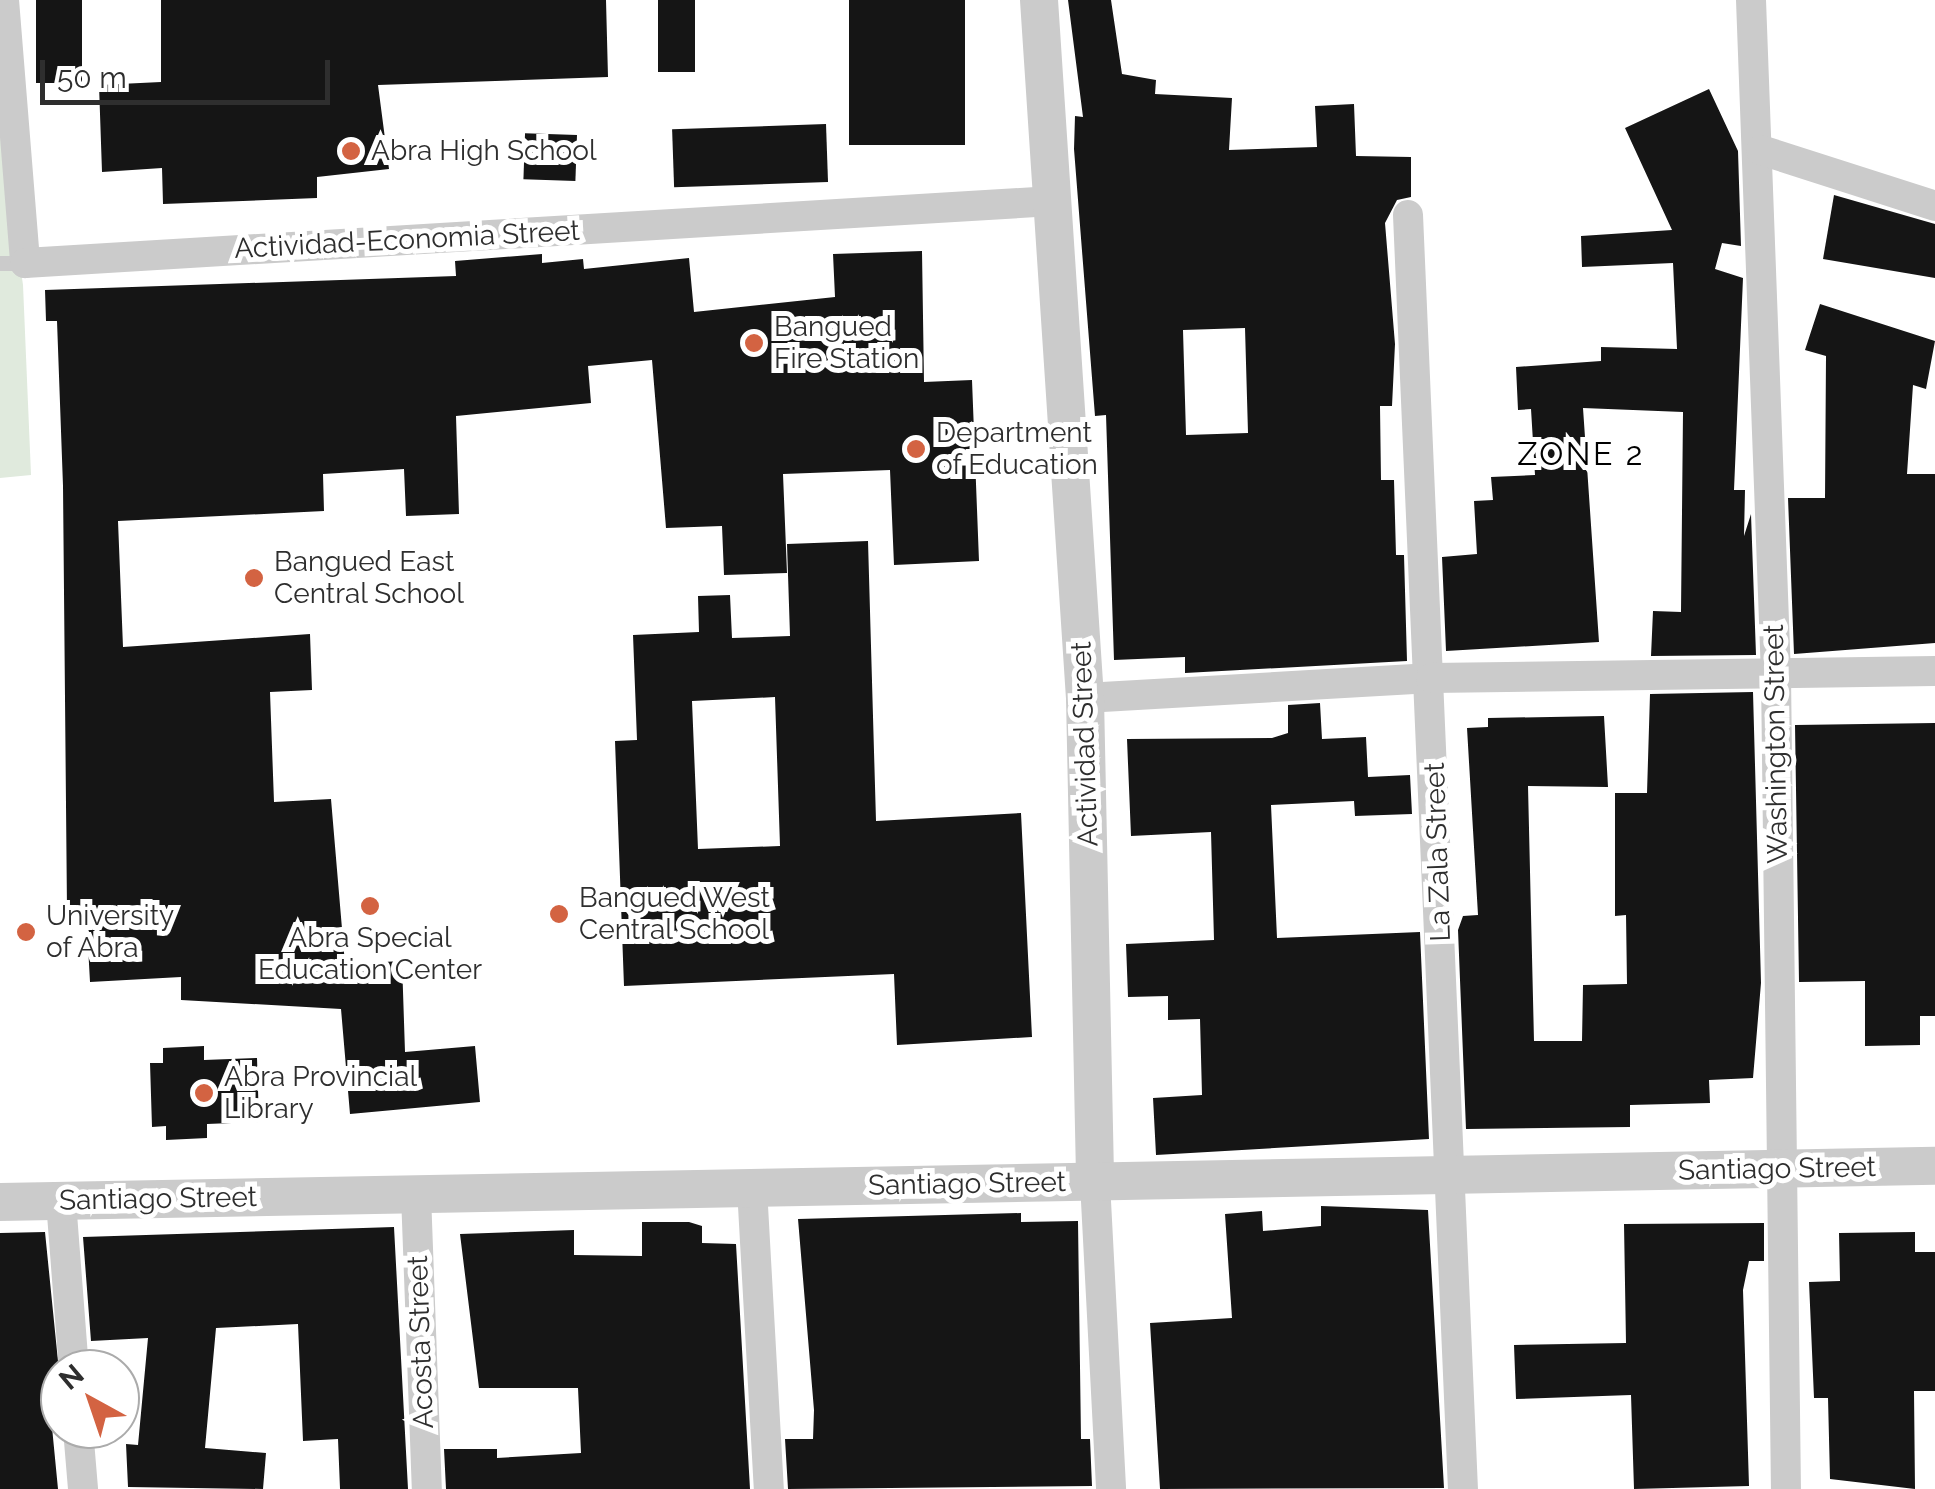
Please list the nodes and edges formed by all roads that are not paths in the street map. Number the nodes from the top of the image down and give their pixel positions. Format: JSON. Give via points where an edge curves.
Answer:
{"nodes":[{"id":1,"x":4,"y":0,"type":"edge"},
{"id":2,"x":1038,"y":0,"type":"edge"},
{"id":3,"x":1751,"y":0,"type":"edge"},
{"id":4,"x":1761,"y":150,"type":"junction"},
{"id":5,"x":1052,"y":201,"type":"junction"},
{"id":6,"x":1935,"y":206,"type":"edge"},
{"id":7,"x":1408,"y":215,"type":"dead end"},
{"id":8,"x":13,"y":263,"type":"edge"},
{"id":9,"x":1935,"y":670,"type":"edge"},
{"id":10,"x":1776,"y":675,"type":"junction"},
{"id":11,"x":1431,"y":678,"type":"junction"},
{"id":12,"x":1086,"y":698,"type":"junction"},
{"id":13,"x":1935,"y":1166,"type":"edge"},
{"id":14,"x":1778,"y":1169,"type":"junction"},
{"id":15,"x":1452,"y":1175,"type":"junction"},
{"id":16,"x":1096,"y":1182,"type":"junction"},
{"id":17,"x":752,"y":1188,"type":"junction"},
{"id":18,"x":416,"y":1194,"type":"junction"},
{"id":19,"x":61,"y":1201,"type":"junction"},
{"id":20,"x":0,"y":1202,"type":"edge"},
{"id":21,"x":72,"y":1349,"type":"edge"},
{"id":22,"x":80,"y":1449,"type":"edge"},
{"id":23,"x":83,"y":1489,"type":"edge"},
{"id":24,"x":427,"y":1489,"type":"edge"},
{"id":25,"x":769,"y":1489,"type":"edge"},
{"id":26,"x":1111,"y":1489,"type":"edge"},
{"id":27,"x":1462,"y":1489,"type":"edge"},
{"id":28,"x":1786,"y":1489,"type":"edge"}],
"edges":[{"from":1,"to":8,"type":"street","name":"Actividad-Economia Street"},
{"from":2,"to":5,"type":"street","name":"Actividad Street"},
{"from":3,"to":4,"type":"street","name":"Washington Street"},
{"from":4,"to":6,"type":"street"},
{"from":4,"to":10,"type":"street","name":"Washington Street"},
{"from":5,"to":8,"type":"street","name":"Actividad-Economia Street"},
{"from":5,"to":12,"type":"street","name":"Actividad Street"},
{"from":7,"to":11,"type":"street","name":"La Zala Street"},
{"from":9,"to":10,"type":"street"},
{"from":10,"to":11,"type":"street"},
{"from":10,"to":14,"type":"street","name":"Washington Street"},
{"from":11,"to":12,"type":"street"},
{"from":11,"to":15,"type":"street","name":"La Zala Street"},
{"from":12,"to":16,"type":"street","name":"Actividad Street"},
{"from":13,"to":14,"type":"street","name":"Santiago Street"},
{"from":14,"to":15,"type":"street","name":"Santiago Street"},
{"from":14,"to":28,"type":"street","name":"Washington Street"},
{"from":15,"to":16,"type":"street","name":"Santiago Street"},
{"from":15,"to":27,"type":"street","name":"La Zala Street"},
{"from":16,"to":17,"type":"street","name":"Santiago Street"},
{"from":16,"to":26,"type":"street","name":"Actividad Street"},
{"from":17,"to":18,"type":"street","name":"Santiago Street"},
{"from":17,"to":25,"type":"street"},
{"from":18,"to":19,"type":"street","name":"Santiago Street"},
{"from":18,"to":24,"type":"street","name":"Acosta Street"},
{"from":19,"to":20,"type":"street","name":"Santiago Street"},
{"from":19,"to":21,"type":"street"},
{"from":22,"to":23,"type":"street"}]}
